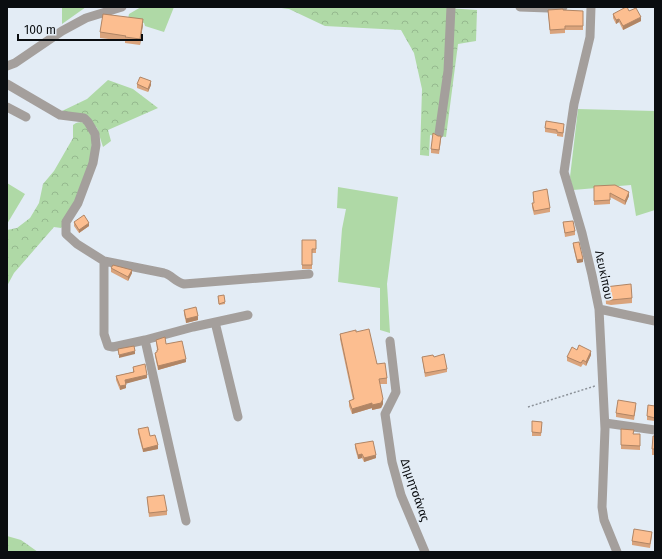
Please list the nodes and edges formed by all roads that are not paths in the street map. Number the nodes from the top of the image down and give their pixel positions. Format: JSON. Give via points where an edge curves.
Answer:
{"nodes":[{"id":1,"x":120,"y":7,"type":"edge"},
{"id":2,"x":451,"y":7,"type":"edge"},
{"id":3,"x":520,"y":7,"type":"edge"},
{"id":4,"x":563,"y":7,"type":"edge"},
{"id":5,"x":591,"y":7,"type":"edge"},
{"id":6,"x":7,"y":66,"type":"edge"},
{"id":7,"x":7,"y":84,"type":"edge"},
{"id":8,"x":7,"y":107,"type":"edge"},
{"id":9,"x":26,"y":117,"type":"dead end"},
{"id":10,"x":438,"y":134,"type":"edge"},
{"id":11,"x":104,"y":261,"type":"junction"},
{"id":12,"x":310,"y":274,"type":"dead end"},
{"id":13,"x":599,"y":310,"type":"junction"},
{"id":14,"x":248,"y":315,"type":"dead end"},
{"id":15,"x":655,"y":321,"type":"edge"},
{"id":16,"x":215,"y":322,"type":"junction"},
{"id":17,"x":145,"y":340,"type":"junction"},
{"id":18,"x":390,"y":341,"type":"dead end"},
{"id":19,"x":238,"y":417,"type":"dead end"},
{"id":20,"x":605,"y":423,"type":"junction"},
{"id":21,"x":655,"y":430,"type":"edge"},
{"id":22,"x":186,"y":521,"type":"dead end"},
{"id":23,"x":425,"y":552,"type":"edge"},
{"id":24,"x":617,"y":552,"type":"edge"}],
"edges":[{"from":1,"to":6,"type":"street","via":[[86,18]]},
{"from":2,"to":10,"type":"street","via":[[448,72]]},
{"from":3,"to":4,"type":"street"},
{"from":5,"to":13,"type":"street","name":"Λευκίπου","via":[[590,37],[573,110],[564,172],[582,233]]},
{"from":7,"to":11,"type":"street","via":[[60,115],[86,119],[91,126],[96,145],[93,163],[83,191],[65,226],[66,234],[71,240]]},
{"from":8,"to":9,"type":"street"},
{"from":11,"to":12,"type":"street","via":[[164,273],[184,284]]},
{"from":11,"to":17,"type":"street","via":[[104,334],[108,346]]},
{"from":13,"to":15,"type":"street"},
{"from":13,"to":20,"type":"street","name":"Λευκίπου"},
{"from":14,"to":16,"type":"street"},
{"from":16,"to":17,"type":"street"},
{"from":16,"to":19,"type":"street"},
{"from":17,"to":22,"type":"street"},
{"from":18,"to":23,"type":"street","name":"Δημητσάνας","via":[[396,392],[385,414],[392,462],[401,495]]},
{"from":20,"to":21,"type":"street"},
{"from":20,"to":24,"type":"street","name":"Λευκίπου","via":[[602,507],[604,520]]}]}
